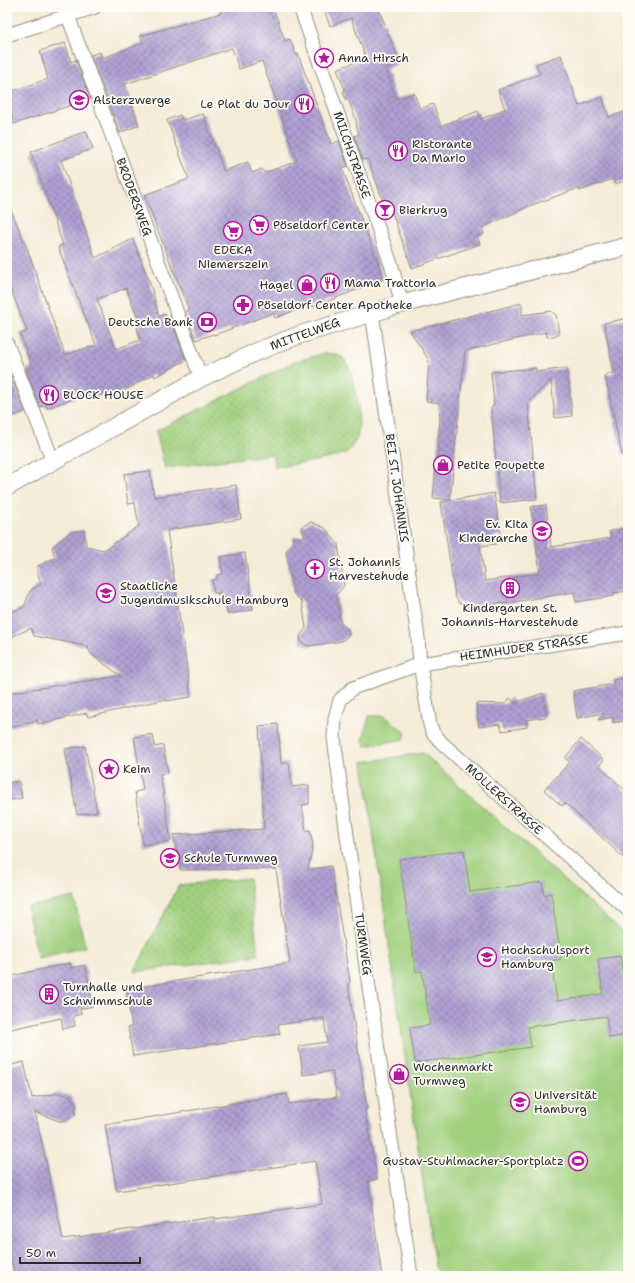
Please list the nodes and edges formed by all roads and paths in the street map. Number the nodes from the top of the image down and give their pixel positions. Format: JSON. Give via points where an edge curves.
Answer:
{"nodes":[{"id":1,"x":95,"y":7,"type":"edge"},
{"id":2,"x":300,"y":7,"type":"edge"},
{"id":3,"x":68,"y":16,"type":"junction"},
{"id":4,"x":7,"y":35,"type":"edge"},
{"id":5,"x":628,"y":246,"type":"edge"},
{"id":6,"x":402,"y":304,"type":"junction"},
{"id":7,"x":372,"y":312,"type":"junction"},
{"id":8,"x":7,"y":344,"type":"edge"},
{"id":9,"x":201,"y":378,"type":"junction"},
{"id":10,"x":53,"y":461,"type":"junction"},
{"id":11,"x":7,"y":487,"type":"edge"},
{"id":12,"x":628,"y":633,"type":"edge"},
{"id":13,"x":420,"y":664,"type":"junction"},
{"id":14,"x":628,"y":910,"type":"edge"},
{"id":15,"x":411,"y":1276,"type":"edge"}],
"edges":[{"from":1,"to":3,"type":"street"},
{"from":2,"to":6,"type":"street","name":"MILCHSTRASSE","via":[[392,267]]},
{"from":3,"to":4,"type":"street"},
{"from":3,"to":9,"type":"street","name":"BRODERSWEG"},
{"from":5,"to":6,"type":"street","name":"MITTELWEG"},
{"from":6,"to":7,"type":"street","name":"MITTELWEG"},
{"from":7,"to":9,"type":"street","name":"MITTELWEG","via":[[299,335]]},
{"from":7,"to":13,"type":"street","name":"BEI ST. JOHANNIS"},
{"from":8,"to":10,"type":"street"},
{"from":9,"to":10,"type":"street","name":"MITTELWEG"},
{"from":10,"to":11,"type":"street","name":"MITTELWEG"},
{"from":12,"to":13,"type":"street","name":"HEIMHUDER STRASSE"},
{"from":13,"to":14,"type":"street","name":"MOLLERSTRASSE","via":[[430,725],[438,739]]},
{"from":13,"to":15,"type":"street","name":"TURMWEG","via":[[353,688],[340,700],[335,718],[334,738]]}]}
